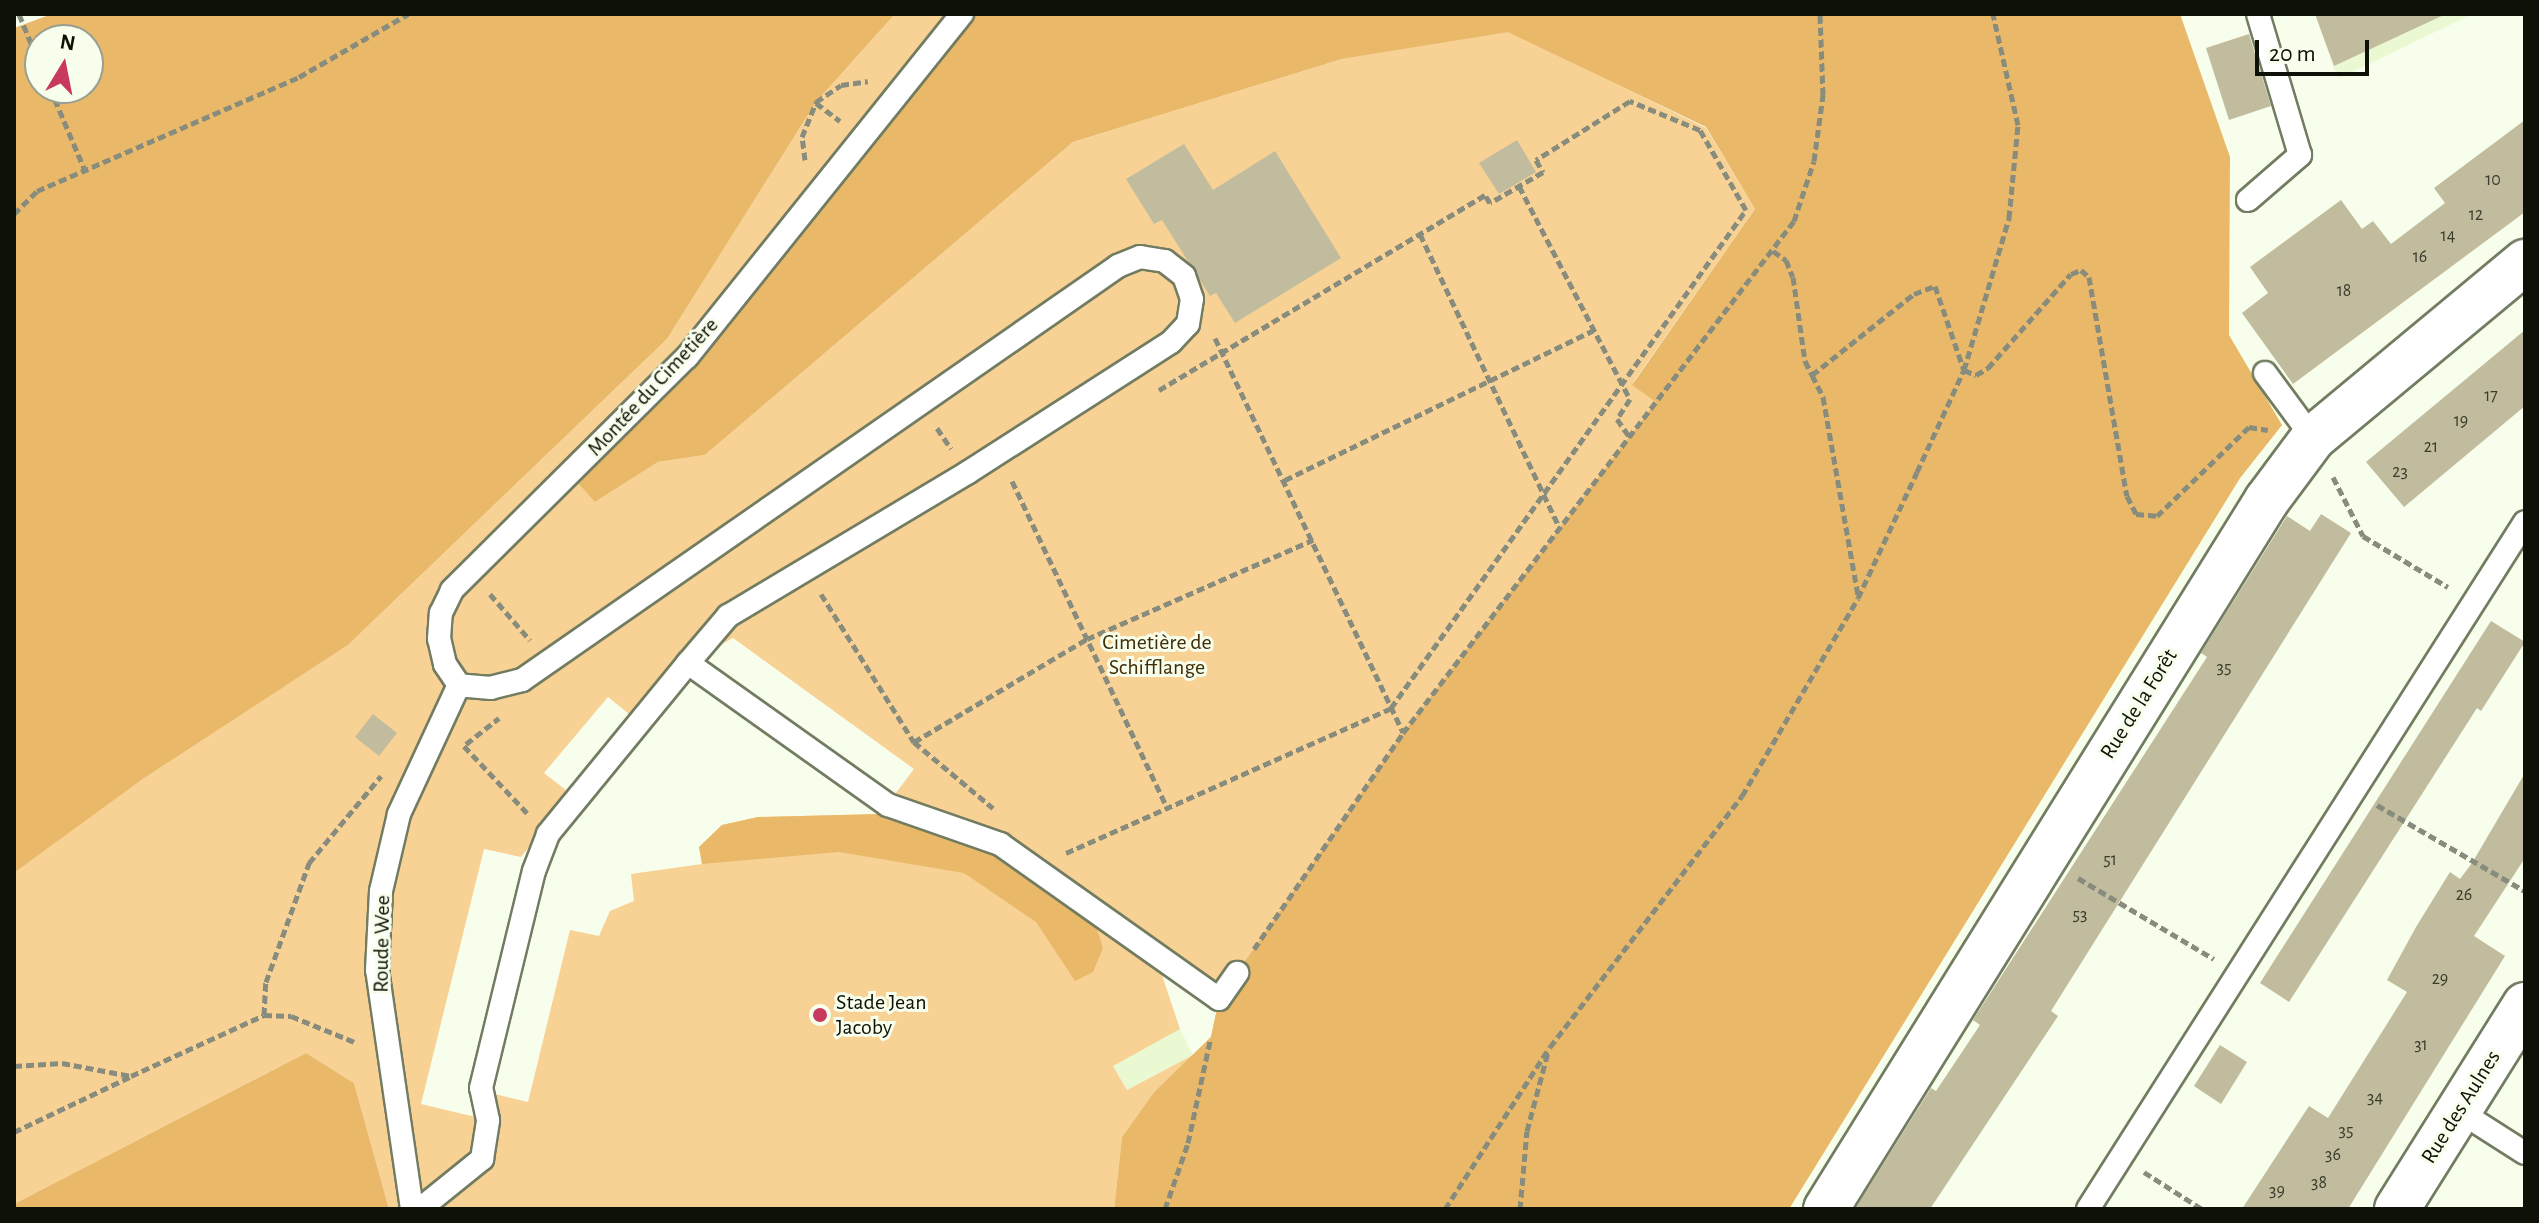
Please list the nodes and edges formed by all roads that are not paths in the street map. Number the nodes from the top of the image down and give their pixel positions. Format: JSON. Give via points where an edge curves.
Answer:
{"nodes":[{"id":1,"x":962,"y":14,"type":"edge"},
{"id":2,"x":2258,"y":14,"type":"edge"},
{"id":3,"x":2248,"y":200,"type":"dead end"},
{"id":4,"x":2525,"y":262,"type":"edge"},
{"id":5,"x":2265,"y":373,"type":"dead end"},
{"id":6,"x":2313,"y":438,"type":"junction"},
{"id":7,"x":2525,"y":522,"type":"edge"},
{"id":8,"x":688,"y":663,"type":"junction"},
{"id":9,"x":459,"y":685,"type":"junction"},
{"id":10,"x":1237,"y":973,"type":"road end"},
{"id":11,"x":2525,"y":1005,"type":"edge"},
{"id":12,"x":2459,"y":1111,"type":"junction"},
{"id":13,"x":2525,"y":1153,"type":"edge"},
{"id":14,"x":412,"y":1209,"type":"edge"},
{"id":15,"x":420,"y":1209,"type":"edge"},
{"id":16,"x":1826,"y":1209,"type":"edge"},
{"id":17,"x":2088,"y":1209,"type":"edge"},
{"id":18,"x":2397,"y":1209,"type":"edge"}],
"edges":[{"from":1,"to":9,"type":"lane","name":"Montée du Cimetière","via":[[687,357],[452,590],[441,613],[439,639],[445,664]]},
{"from":2,"to":3,"type":"lane","via":[[2300,155]]},
{"from":4,"to":6,"type":"street","name":"Rue de la Forêt"},
{"from":5,"to":6,"type":"lane"},
{"from":6,"to":16,"type":"street","name":"Rue de la Forêt","via":[[2267,500]]},
{"from":7,"to":17,"type":"lane"},
{"from":8,"to":9,"type":"lane","via":[[728,616],[967,473],[1171,342],[1188,324],[1192,299],[1184,276],[1165,261],[1140,257],[1105,275],[522,680],[491,688]]},
{"from":8,"to":10,"type":"lane","via":[[888,805],[1000,844],[1219,999]]},
{"from":8,"to":15,"type":"lane","via":[[548,834],[534,871],[481,1088],[488,1120],[482,1159]]},
{"from":9,"to":14,"type":"lane","name":"Roude Wee","via":[[399,814],[381,891],[377,970]]},
{"from":11,"to":12,"type":"street","name":"Rue des Aulnes"},
{"from":12,"to":13,"type":"lane"},
{"from":12,"to":18,"type":"street","name":"Rue des Aulnes"}]}
